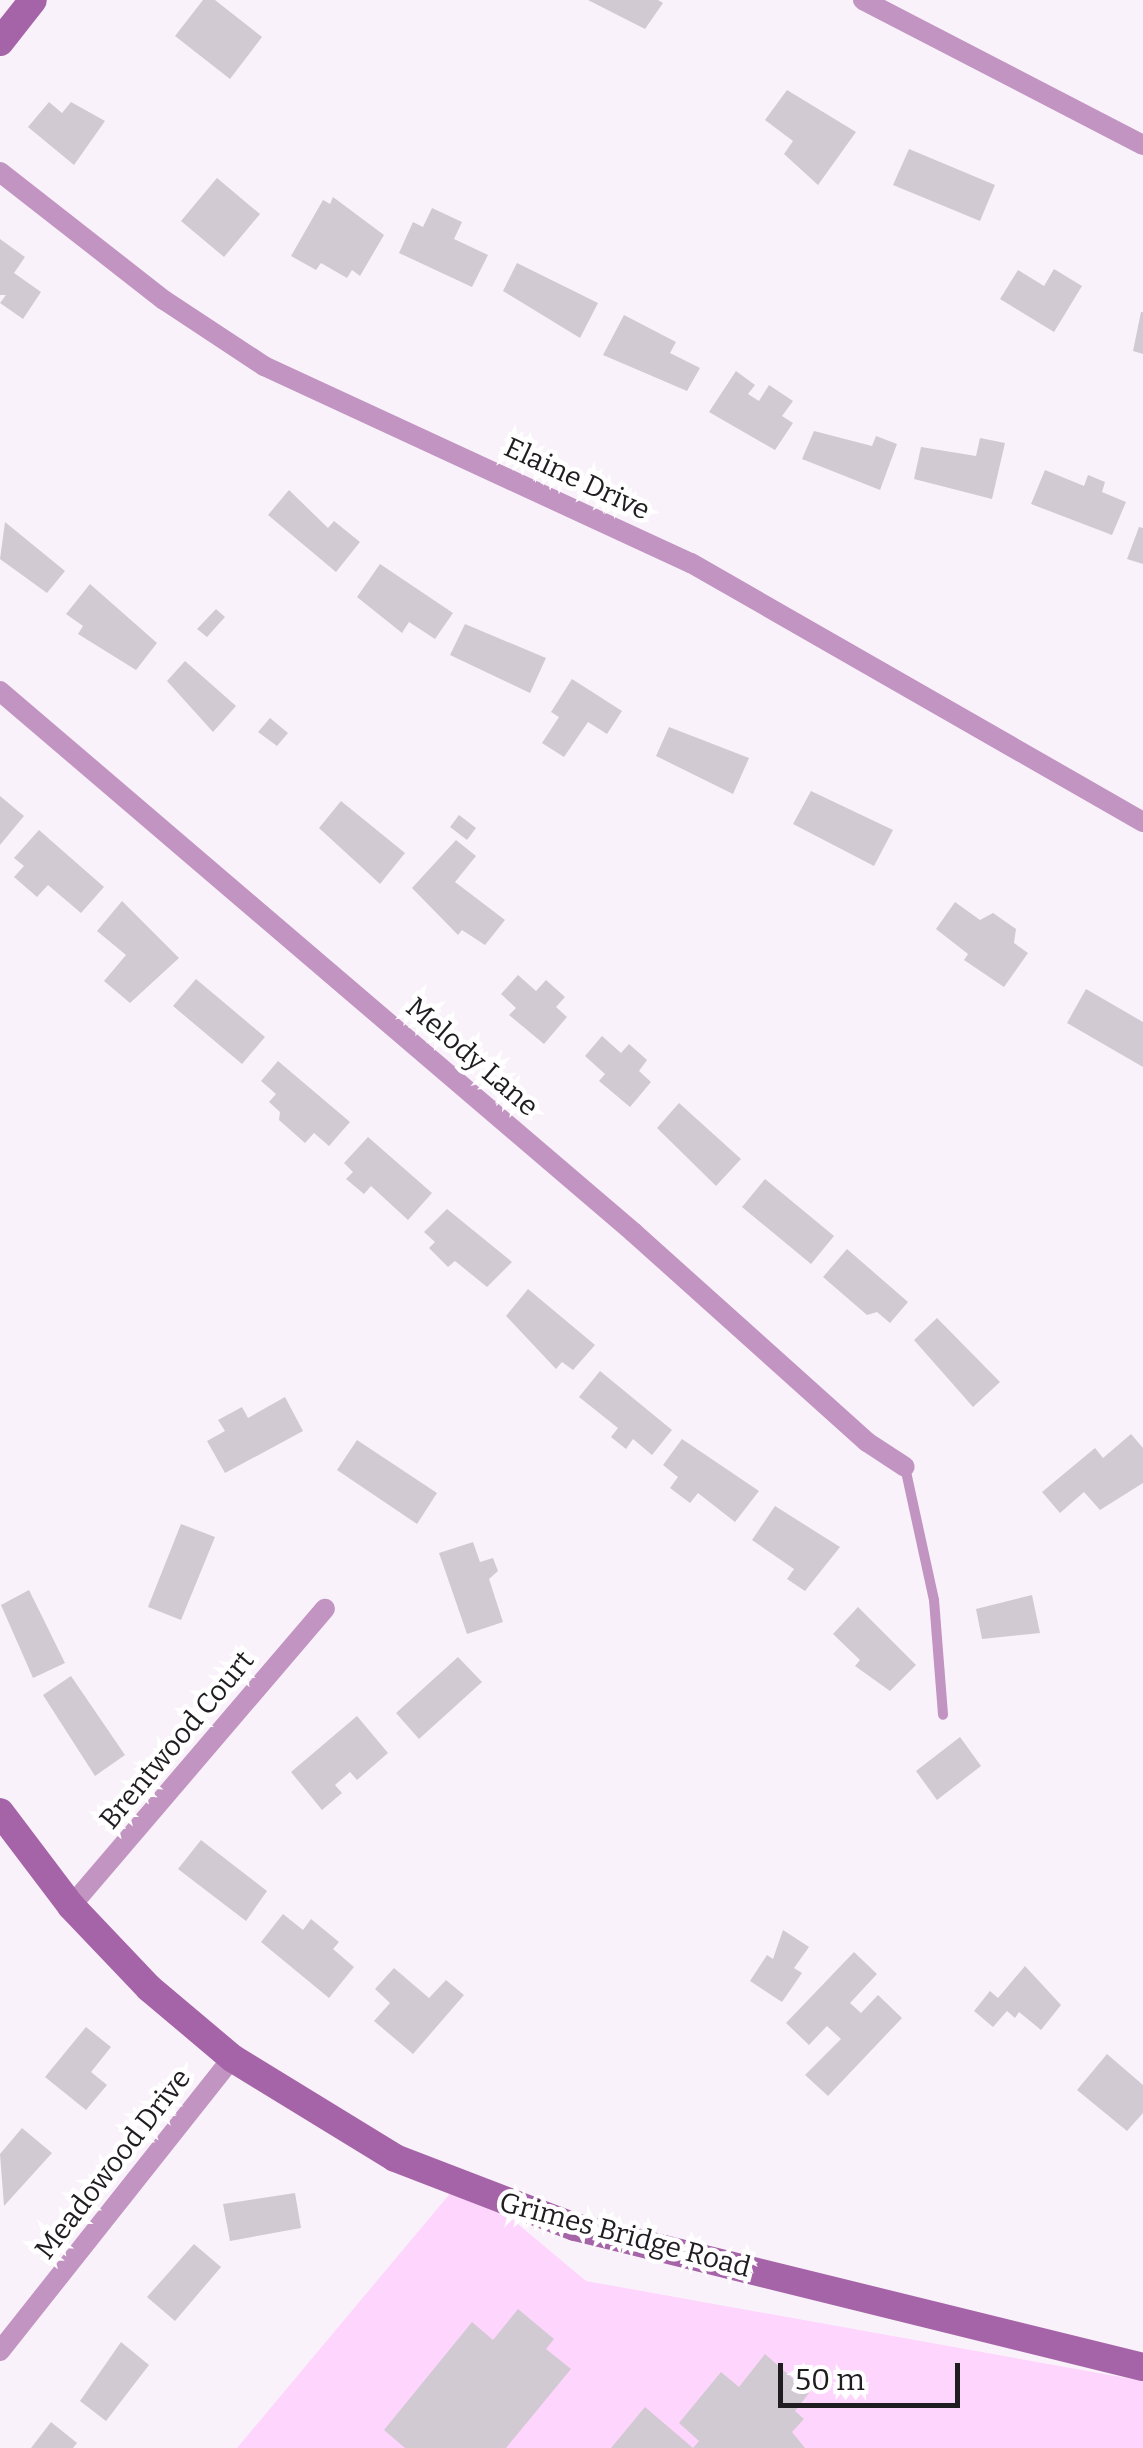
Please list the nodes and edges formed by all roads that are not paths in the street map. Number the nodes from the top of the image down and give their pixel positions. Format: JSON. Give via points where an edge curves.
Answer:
{"nodes":[{"id":1,"x":33,"y":0,"type":"edge"},
{"id":2,"x":863,"y":0,"type":"edge"},
{"id":3,"x":0,"y":42,"type":"edge"},
{"id":4,"x":1143,"y":145,"type":"edge"},
{"id":5,"x":0,"y":172,"type":"edge"},
{"id":6,"x":0,"y":690,"type":"edge"},
{"id":7,"x":1143,"y":822,"type":"edge"},
{"id":8,"x":905,"y":1467,"type":"joint"},
{"id":9,"x":325,"y":1609,"type":"dead end"},
{"id":10,"x":943,"y":1715,"type":"dead end"},
{"id":11,"x":0,"y":1812,"type":"edge"},
{"id":12,"x":71,"y":1906,"type":"junction"},
{"id":13,"x":232,"y":2058,"type":"junction"},
{"id":14,"x":0,"y":2351,"type":"edge"},
{"id":15,"x":1143,"y":2367,"type":"edge"}],
"edges":[{"from":1,"to":3,"type":"street"},
{"from":2,"to":4,"type":"street"},
{"from":5,"to":7,"type":"street","name":"Elaine Drive","via":[[164,300],[264,366],[690,563]]},
{"from":6,"to":8,"type":"street","name":"Melody Lane","via":[[528,1141],[867,1442]]},
{"from":8,"to":10,"type":"lane","via":[[934,1600]]},
{"from":9,"to":12,"type":"street","name":"Brentwood Court"},
{"from":11,"to":12,"type":"street","name":"Grimes Bridge Road"},
{"from":12,"to":13,"type":"street","name":"Grimes Bridge Road","via":[[149,1988]]},
{"from":13,"to":14,"type":"street","name":"Meadowood Drive"},
{"from":13,"to":15,"type":"street","name":"Grimes Bridge Road","via":[[395,2158],[520,2209]]}]}
